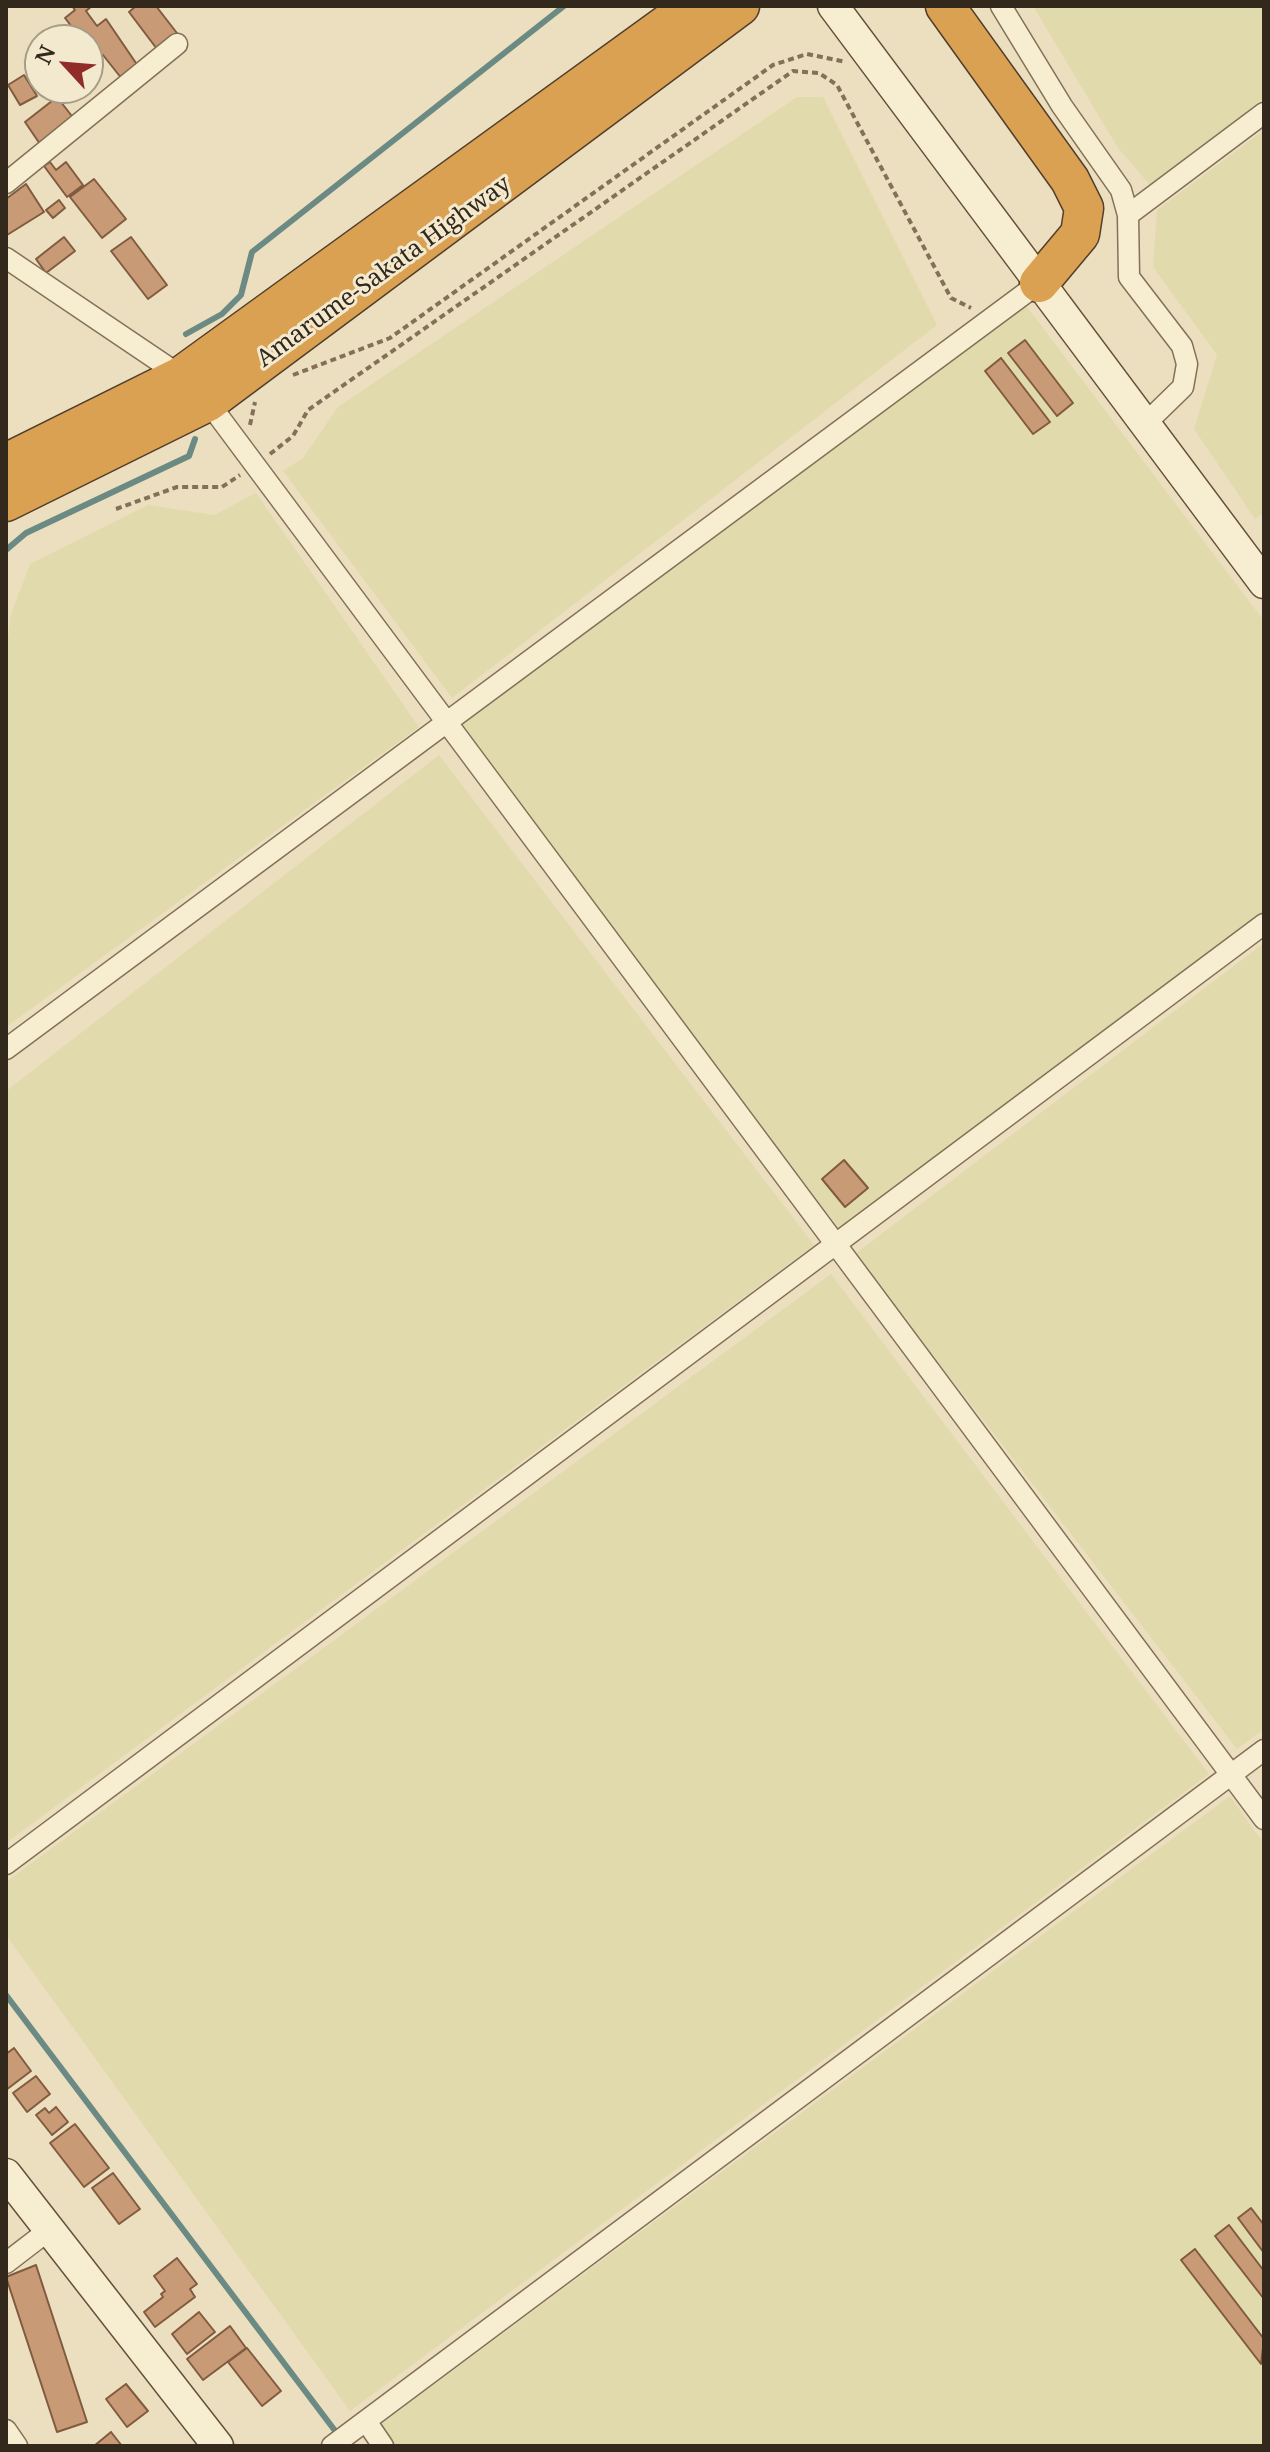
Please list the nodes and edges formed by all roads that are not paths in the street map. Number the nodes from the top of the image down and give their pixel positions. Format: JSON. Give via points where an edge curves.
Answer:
{"nodes":[{"id":1,"x":692,"y":6,"type":"edge"},
{"id":2,"x":740,"y":6,"type":"edge"},
{"id":3,"x":833,"y":6,"type":"edge"},
{"id":4,"x":945,"y":6,"type":"edge"},
{"id":5,"x":1001,"y":6,"type":"edge"},
{"id":6,"x":177,"y":44,"type":"dead end"},
{"id":7,"x":1264,"y":113,"type":"edge"},
{"id":8,"x":6,"y":183,"type":"edge"},
{"id":9,"x":1128,"y":215,"type":"junction"},
{"id":10,"x":6,"y":258,"type":"edge"},
{"id":11,"x":1039,"y":283,"type":"junction"},
{"id":12,"x":194,"y":389,"type":"junction"},
{"id":13,"x":1145,"y":424,"type":"junction"},
{"id":14,"x":6,"y":463,"type":"edge"},
{"id":15,"x":6,"y":502,"type":"edge"},
{"id":16,"x":1264,"y":583,"type":"edge"},
{"id":17,"x":446,"y":721,"type":"junction"},
{"id":18,"x":1264,"y":924,"type":"edge"},
{"id":19,"x":6,"y":1049,"type":"edge"},
{"id":20,"x":837,"y":1245,"type":"junction"},
{"id":21,"x":1264,"y":1750,"type":"edge"},
{"id":22,"x":1231,"y":1775,"type":"junction"},
{"id":23,"x":1264,"y":1819,"type":"edge"},
{"id":24,"x":6,"y":1864,"type":"edge"},
{"id":25,"x":6,"y":2174,"type":"edge"},
{"id":26,"x":49,"y":2230,"type":"junction"},
{"id":27,"x":6,"y":2263,"type":"edge"},
{"id":28,"x":359,"y":2426,"type":"junction"},
{"id":29,"x":6,"y":2430,"type":"edge"},
{"id":30,"x":17,"y":2446,"type":"edge"},
{"id":31,"x":218,"y":2446,"type":"edge"},
{"id":32,"x":332,"y":2446,"type":"edge"},
{"id":33,"x":383,"y":2446,"type":"edge"}],
"edges":[{"from":1,"to":12,"type":"highway","name":"Amarume-Sakata Highway"},
{"from":2,"to":12,"type":"highway","name":"Amarume-Sakata Highway"},
{"from":3,"to":11,"type":"street"},
{"from":4,"to":11,"type":"highway","via":[[1070,180],[1084,208],[1080,234]]},
{"from":5,"to":9,"type":"street","via":[[1121,190]]},
{"from":6,"to":8,"type":"street"},
{"from":7,"to":9,"type":"street"},
{"from":9,"to":13,"type":"street","via":[[1129,277],[1182,346],[1187,364],[1183,387]]},
{"from":10,"to":12,"type":"street"},
{"from":11,"to":13,"type":"street"},
{"from":11,"to":17,"type":"street"},
{"from":12,"to":14,"type":"highway","name":"Amarume-Sakata Highway"},
{"from":12,"to":15,"type":"highway","name":"Amarume-Sakata Highway"},
{"from":12,"to":17,"type":"street"},
{"from":13,"to":16,"type":"street"},
{"from":17,"to":19,"type":"street"},
{"from":17,"to":20,"type":"street"},
{"from":18,"to":20,"type":"street"},
{"from":20,"to":22,"type":"street"},
{"from":20,"to":24,"type":"street"},
{"from":21,"to":22,"type":"street"},
{"from":22,"to":23,"type":"street"},
{"from":22,"to":28,"type":"street"},
{"from":25,"to":26,"type":"street"},
{"from":26,"to":27,"type":"street"},
{"from":26,"to":31,"type":"street"},
{"from":28,"to":32,"type":"street"},
{"from":28,"to":33,"type":"street"},
{"from":29,"to":30,"type":"street"}]}
